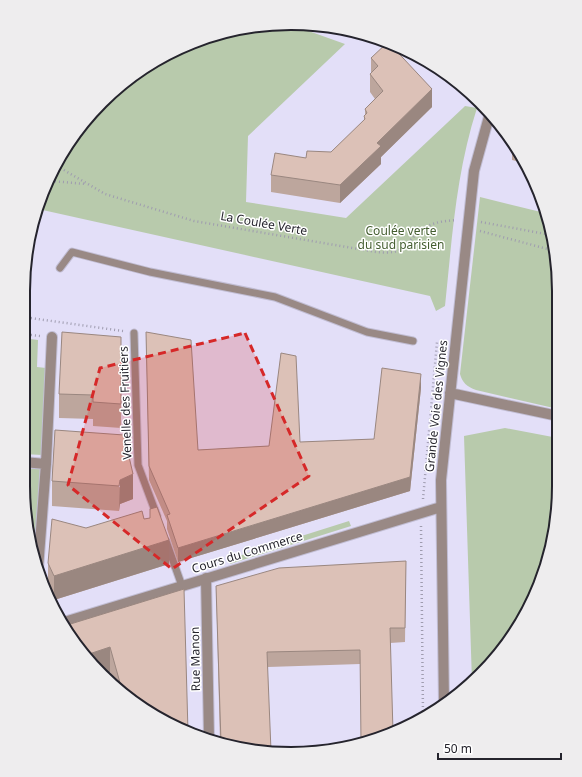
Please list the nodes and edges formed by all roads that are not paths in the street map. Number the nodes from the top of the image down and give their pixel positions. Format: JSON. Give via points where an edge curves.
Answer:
{"nodes":[{"id":1,"x":488,"y":120,"type":"edge"},
{"id":2,"x":60,"y":268,"type":"dead end"},
{"id":3,"x":134,"y":333,"type":"road end"},
{"id":4,"x":52,"y":337,"type":"dead end"},
{"id":5,"x":413,"y":341,"type":"dead end"},
{"id":6,"x":450,"y":393,"type":"junction"},
{"id":7,"x":552,"y":415,"type":"edge"},
{"id":8,"x":30,"y":463,"type":"edge"},
{"id":9,"x":46,"y":464,"type":"junction"},
{"id":10,"x":441,"y":507,"type":"junction"},
{"id":11,"x":159,"y":522,"type":"edge"},
{"id":12,"x":164,"y":536,"type":"edge"},
{"id":13,"x":37,"y":548,"type":"edge"},
{"id":14,"x":206,"y":578,"type":"junction"},
{"id":15,"x":182,"y":586,"type":"junction"},
{"id":16,"x":68,"y":621,"type":"edge"},
{"id":17,"x":444,"y":697,"type":"edge"},
{"id":18,"x":209,"y":734,"type":"edge"}],
"edges":[{"from":1,"to":6,"type":"street","name":"Grande Voie des Vignes","via":[[474,171]]},
{"from":2,"to":5,"type":"lane","via":[[72,252],[150,272],[275,297],[367,332]]},
{"from":3,"to":11,"type":"lane","name":"Venelle des Fruitiers","via":[[138,465]]},
{"from":4,"to":9,"type":"street"},
{"from":6,"to":7,"type":"street"},
{"from":6,"to":10,"type":"street","name":"Grande Voie des Vignes","via":[[441,480]]},
{"from":8,"to":9,"type":"street"},
{"from":9,"to":13,"type":"street"},
{"from":10,"to":14,"type":"street","name":"Cours du Commerce"},
{"from":10,"to":17,"type":"street","name":"Grande Voie des Vignes"},
{"from":12,"to":15,"type":"lane"},
{"from":14,"to":15,"type":"street","name":"Cours du Commerce"},
{"from":14,"to":18,"type":"street","name":"Rue Manon"},
{"from":15,"to":16,"type":"street","name":"Cours du Commerce"}]}
